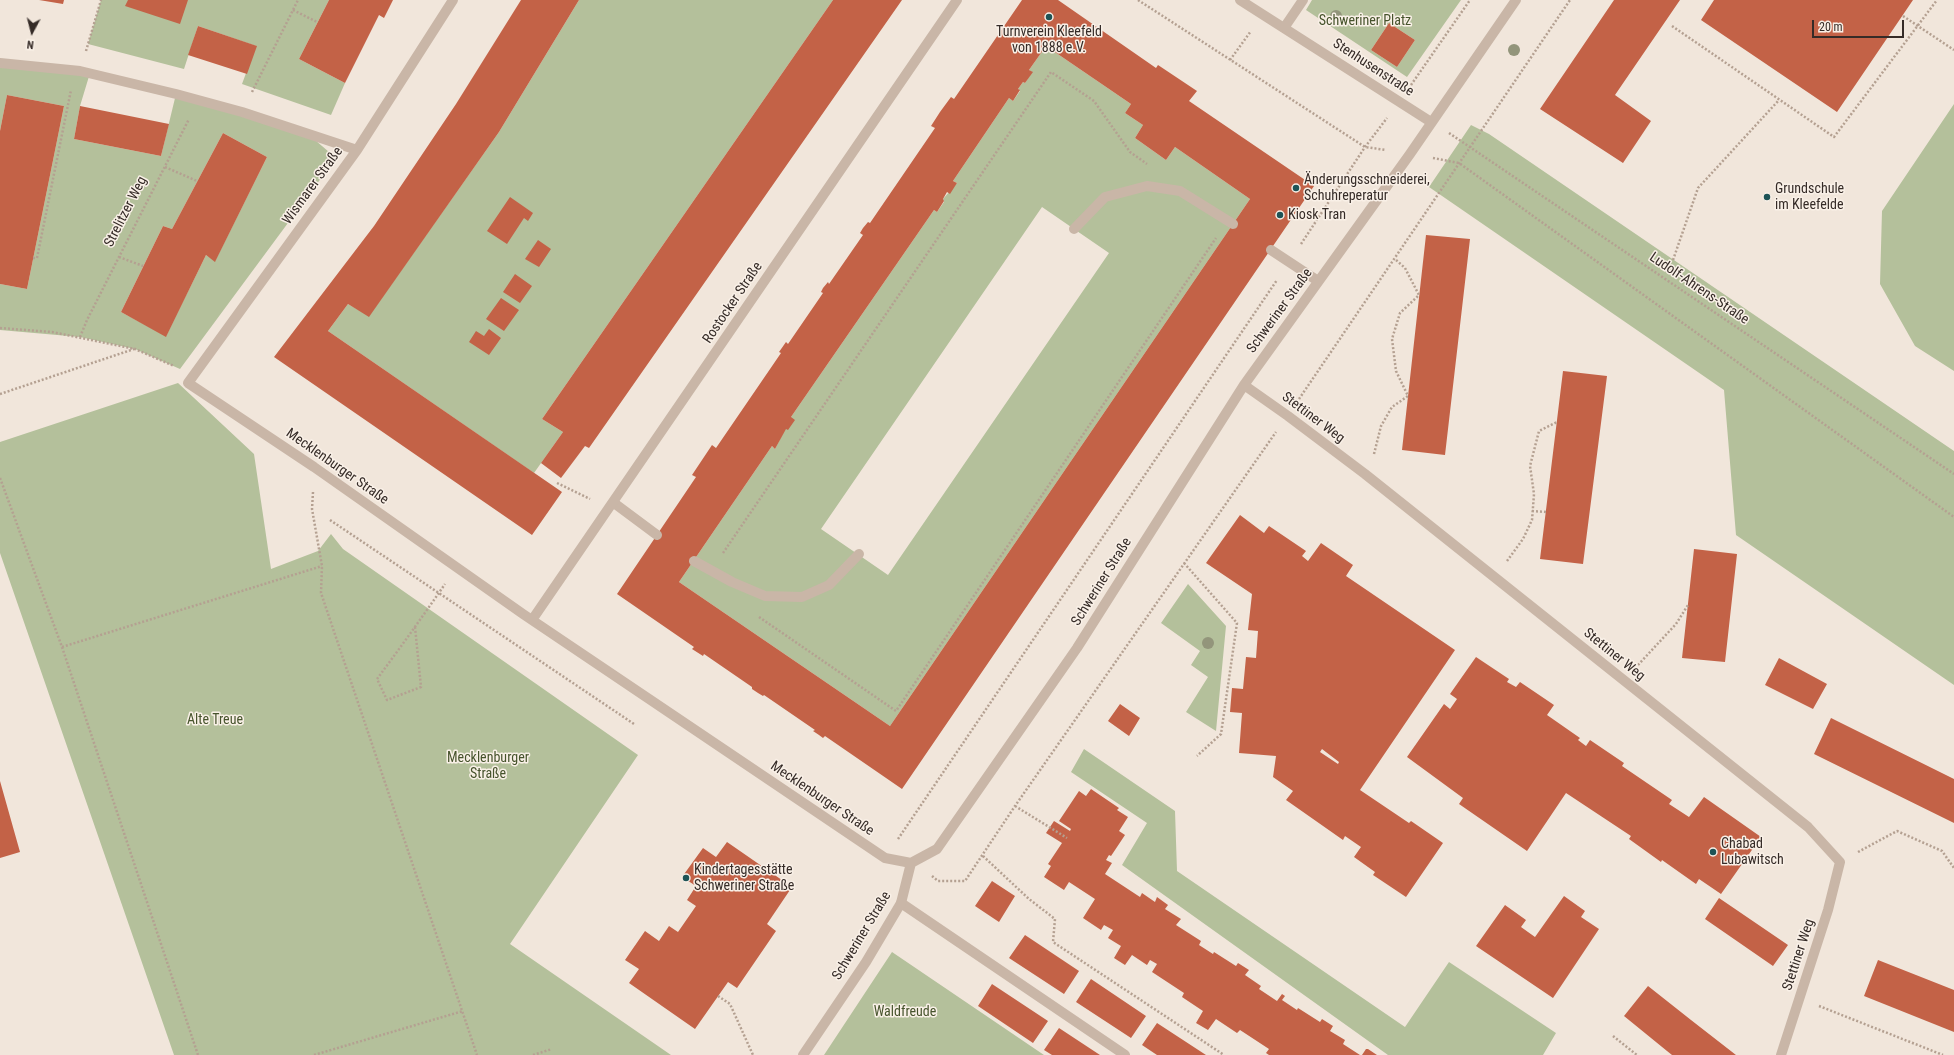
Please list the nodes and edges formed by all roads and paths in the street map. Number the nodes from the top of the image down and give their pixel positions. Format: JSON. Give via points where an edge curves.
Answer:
{"nodes":[{"id":1,"x":101,"y":0,"type":"edge"},
{"id":2,"x":298,"y":0,"type":"edge"},
{"id":3,"x":453,"y":0,"type":"edge"},
{"id":4,"x":957,"y":0,"type":"edge"},
{"id":5,"x":1138,"y":0,"type":"edge"},
{"id":6,"x":1240,"y":0,"type":"edge"},
{"id":7,"x":1303,"y":0,"type":"edge"},
{"id":8,"x":1470,"y":0,"type":"edge"},
{"id":9,"x":1516,"y":0,"type":"edge"},
{"id":10,"x":1570,"y":0,"type":"edge"},
{"id":11,"x":1938,"y":0,"type":"edge"},
{"id":12,"x":293,"y":10,"type":"junction"},
{"id":13,"x":1263,"y":15,"type":"junction"},
{"id":14,"x":1903,"y":16,"type":"dead end"},
{"id":15,"x":318,"y":22,"type":"dead end"},
{"id":16,"x":1672,"y":26,"type":"dead end"},
{"id":17,"x":1918,"y":26,"type":"junction"},
{"id":18,"x":1284,"y":28,"type":"junction"},
{"id":19,"x":1954,"y":50,"type":"edge"},
{"id":20,"x":1230,"y":60,"type":"junction"},
{"id":21,"x":0,"y":63,"type":"edge"},
{"id":22,"x":78,"y":71,"type":"junction"},
{"id":23,"x":199,"y":100,"type":"junction"},
{"id":24,"x":1779,"y":100,"type":"junction"},
{"id":25,"x":1399,"y":102,"type":"junction"},
{"id":26,"x":242,"y":112,"type":"junction"},
{"id":27,"x":1431,"y":122,"type":"junction"},
{"id":28,"x":1471,"y":146,"type":"junction"},
{"id":29,"x":1365,"y":147,"type":"junction"},
{"id":30,"x":357,"y":150,"type":"junction"},
{"id":31,"x":1410,"y":154,"type":"junction"},
{"id":32,"x":1458,"y":163,"type":"junction"},
{"id":33,"x":1148,"y":165,"type":"dead end"},
{"id":34,"x":165,"y":167,"type":"junction"},
{"id":35,"x":197,"y":181,"type":"dead end"},
{"id":36,"x":1230,"y":223,"type":"joint"},
{"id":37,"x":1074,"y":229,"type":"dead end"},
{"id":38,"x":1271,"y":250,"type":"dead end"},
{"id":39,"x":119,"y":257,"type":"junction"},
{"id":40,"x":33,"y":258,"type":"dead end"},
{"id":41,"x":1395,"y":259,"type":"junction"},
{"id":42,"x":1673,"y":260,"type":"dead end"},
{"id":43,"x":1289,"y":262,"type":"junction"},
{"id":44,"x":143,"y":266,"type":"dead end"},
{"id":45,"x":1318,"y":281,"type":"junction"},
{"id":46,"x":0,"y":328,"type":"edge"},
{"id":47,"x":80,"y":337,"type":"junction"},
{"id":48,"x":135,"y":349,"type":"junction"},
{"id":49,"x":188,"y":382,"type":"junction"},
{"id":50,"x":1244,"y":385,"type":"junction"},
{"id":51,"x":0,"y":394,"type":"edge"},
{"id":52,"x":1288,"y":416,"type":"junction"},
{"id":53,"x":1557,"y":422,"type":"dead end"},
{"id":54,"x":314,"y":467,"type":"junction"},
{"id":55,"x":1365,"y":474,"type":"junction"},
{"id":56,"x":1954,"y":474,"type":"edge"},
{"id":57,"x":0,"y":478,"type":"edge"},
{"id":58,"x":557,"y":482,"type":"dead end"},
{"id":59,"x":612,"y":506,"type":"junction"},
{"id":60,"x":1532,"y":511,"type":"junction"},
{"id":61,"x":1546,"y":512,"type":"dead end"},
{"id":62,"x":1954,"y":517,"type":"edge"},
{"id":63,"x":330,"y":520,"type":"dead end"},
{"id":64,"x":657,"y":535,"type":"dead end"},
{"id":65,"x":859,"y":554,"type":"dead end"},
{"id":66,"x":694,"y":561,"type":"dead end"},
{"id":67,"x":1184,"y":563,"type":"junction"},
{"id":68,"x":322,"y":566,"type":"junction"},
{"id":69,"x":456,"y":567,"type":"junction"},
{"id":70,"x":711,"y":569,"type":"junction"},
{"id":71,"x":1494,"y":577,"type":"junction"},
{"id":72,"x":439,"y":593,"type":"junction"},
{"id":73,"x":1688,"y":605,"type":"dead end"},
{"id":74,"x":758,"y":616,"type":"dead end"},
{"id":75,"x":532,"y":620,"type":"junction"},
{"id":76,"x":415,"y":627,"type":"junction"},
{"id":77,"x":62,"y":647,"type":"junction"},
{"id":78,"x":1624,"y":680,"type":"junction"},
{"id":79,"x":634,"y":724,"type":"dead end"},
{"id":80,"x":1197,"y":756,"type":"dead end"},
{"id":81,"x":1015,"y":806,"type":"junction"},
{"id":82,"x":1067,"y":838,"type":"dead end"},
{"id":83,"x":983,"y":856,"type":"junction"},
{"id":84,"x":885,"y":858,"type":"junction"},
{"id":85,"x":1840,"y":862,"type":"junction"},
{"id":86,"x":911,"y":863,"type":"junction"},
{"id":87,"x":1954,"y":868,"type":"edge"},
{"id":88,"x":901,"y":904,"type":"junction"},
{"id":89,"x":718,"y":996,"type":"dead end"},
{"id":90,"x":1800,"y":999,"type":"junction"},
{"id":91,"x":463,"y":1012,"type":"junction"},
{"id":92,"x":1613,"y":1036,"type":"dead end"},
{"id":93,"x":552,"y":1049,"type":"dead end"},
{"id":94,"x":198,"y":1055,"type":"edge"},
{"id":95,"x":314,"y":1055,"type":"edge"},
{"id":96,"x":477,"y":1055,"type":"edge"},
{"id":97,"x":533,"y":1055,"type":"edge"},
{"id":98,"x":752,"y":1055,"type":"edge"},
{"id":99,"x":803,"y":1055,"type":"edge"},
{"id":100,"x":1125,"y":1055,"type":"edge"},
{"id":101,"x":1224,"y":1055,"type":"edge"},
{"id":102,"x":1637,"y":1055,"type":"edge"},
{"id":103,"x":1781,"y":1055,"type":"edge"},
{"id":104,"x":1943,"y":1055,"type":"edge"}],
"edges":[{"from":1,"to":22,"type":"path"},
{"from":2,"to":12,"type":"path"},
{"from":3,"to":30,"type":"street","name":"Wismarer Straße"},
{"from":4,"to":59,"type":"street","name":"Rostocker Straße"},
{"from":5,"to":20,"type":"path"},
{"from":6,"to":13,"type":"street","name":"Stenhusenstraße"},
{"from":7,"to":18,"type":"street"},
{"from":8,"to":25,"type":"path"},
{"from":9,"to":27,"type":"street"},
{"from":10,"to":28,"type":"path"},
{"from":11,"to":17,"type":"path"},
{"from":12,"to":15,"type":"path"},
{"from":12,"to":26,"type":"path"},
{"from":13,"to":18,"type":"street","name":"Stenhusenstraße"},
{"from":13,"to":20,"type":"path"},
{"from":14,"to":17,"type":"path"},
{"from":16,"to":24,"type":"path"},
{"from":17,"to":19,"type":"path"},
{"from":17,"to":24,"type":"path","via":[[1834,137]]},
{"from":18,"to":25,"type":"street","name":"Stenhusenstraße"},
{"from":20,"to":29,"type":"path"},
{"from":21,"to":22,"type":"street"},
{"from":22,"to":23,"type":"street"},
{"from":22,"to":40,"type":"path","via":[[58,140],[62,143],[37,258]]},
{"from":23,"to":26,"type":"street"},
{"from":23,"to":34,"type":"path","name":"Strelitzer Weg"},
{"from":24,"to":42,"type":"path","via":[[1698,188]]},
{"from":25,"to":27,"type":"street","name":"Stenhusenstraße"},
{"from":25,"to":29,"type":"path"},
{"from":26,"to":30,"type":"street"},
{"from":27,"to":28,"type":"path","name":"Ludolf-Ahrens-Straße"},
{"from":27,"to":31,"type":"street","name":"Schweriner Straße"},
{"from":28,"to":32,"type":"path"},
{"from":28,"to":56,"type":"path","name":"Ludolf-Ahrens-Straße"},
{"from":29,"to":31,"type":"path"},
{"from":29,"to":43,"type":"path"},
{"from":30,"to":49,"type":"street","name":"Wismarer Straße"},
{"from":31,"to":32,"type":"path"},
{"from":31,"to":45,"type":"street","name":"Schweriner Straße"},
{"from":32,"to":41,"type":"path"},
{"from":32,"to":62,"type":"path"},
{"from":33,"to":70,"type":"path","via":[[1130,152],[1094,101],[1052,72]]},
{"from":34,"to":35,"type":"path"},
{"from":34,"to":39,"type":"path","name":"Strelitzer Weg"},
{"from":36,"to":37,"type":"street","via":[[1180,191],[1147,186],[1105,197]]},
{"from":36,"to":74,"type":"path","via":[[896,711]]},
{"from":38,"to":43,"type":"street"},
{"from":39,"to":44,"type":"path"},
{"from":39,"to":47,"type":"path","name":"Strelitzer Weg"},
{"from":41,"to":52,"type":"path"},
{"from":41,"to":55,"type":"path","via":[[1405,268],[1419,295],[1400,313],[1392,339],[1396,371],[1408,396],[1392,407],[1381,426],[1375,452]]},
{"from":43,"to":45,"type":"street"},
{"from":43,"to":84,"type":"path"},
{"from":45,"to":50,"type":"street","name":"Schweriner Straße"},
{"from":46,"to":47,"type":"path"},
{"from":47,"to":48,"type":"path"},
{"from":48,"to":49,"type":"path","via":[[180,369]]},
{"from":48,"to":51,"type":"path"},
{"from":49,"to":54,"type":"street","name":"Mecklenburger Straße"},
{"from":50,"to":52,"type":"street","name":"Stettiner Weg"},
{"from":50,"to":86,"type":"street","name":"Schweriner Straße","via":[[1077,648],[937,849]]},
{"from":52,"to":55,"type":"street","name":"Stettiner Weg"},
{"from":52,"to":67,"type":"path"},
{"from":53,"to":60,"type":"path","via":[[1539,431],[1530,466],[1534,494]]},
{"from":54,"to":68,"type":"path","via":[[312,509]]},
{"from":54,"to":69,"type":"street","name":"Mecklenburger Straße"},
{"from":55,"to":71,"type":"street","name":"Stettiner Weg"},
{"from":57,"to":77,"type":"path"},
{"from":58,"to":59,"type":"path"},
{"from":59,"to":64,"type":"street"},
{"from":59,"to":75,"type":"street","name":"Rostocker Straße"},
{"from":60,"to":61,"type":"path"},
{"from":60,"to":71,"type":"path","via":[[1532,520],[1523,539]]},
{"from":63,"to":72,"type":"path"},
{"from":65,"to":70,"type":"street","via":[[829,585],[802,596],[765,596],[732,582]]},
{"from":66,"to":70,"type":"street"},
{"from":67,"to":80,"type":"path","via":[[1237,623],[1221,734]]},
{"from":67,"to":81,"type":"path"},
{"from":68,"to":77,"type":"path"},
{"from":68,"to":91,"type":"path","via":[[321,593]]},
{"from":69,"to":72,"type":"path"},
{"from":69,"to":75,"type":"street","name":"Mecklenburger Straße"},
{"from":71,"to":78,"type":"street","name":"Stettiner Weg"},
{"from":72,"to":76,"type":"path"},
{"from":72,"to":79,"type":"path"},
{"from":73,"to":78,"type":"path","via":[[1676,624]]},
{"from":75,"to":84,"type":"street","name":"Mecklenburger Straße"},
{"from":76,"to":76,"type":"path","via":[[377,679],[387,700],[421,687]]},
{"from":77,"to":94,"type":"path"},
{"from":78,"to":85,"type":"street","name":"Stettiner Weg","via":[[1808,827]]},
{"from":81,"to":82,"type":"path"},
{"from":81,"to":83,"type":"path"},
{"from":83,"to":86,"type":"path","via":[[965,882],[938,881]]},
{"from":83,"to":101,"type":"path","via":[[1029,899],[1055,919],[1053,942]]},
{"from":84,"to":86,"type":"street","name":"Mecklenburger Straße"},
{"from":85,"to":87,"type":"path","via":[[1896,831],[1942,852]]},
{"from":85,"to":90,"type":"street","name":"Stettiner Weg"},
{"from":86,"to":88,"type":"street","name":"Schweriner Straße"},
{"from":88,"to":99,"type":"street","name":"Schweriner Straße","via":[[866,962]]},
{"from":88,"to":100,"type":"street"},
{"from":89,"to":98,"type":"path","via":[[730,1004]]},
{"from":90,"to":103,"type":"street","name":"Stettiner Weg"},
{"from":90,"to":104,"type":"path"},
{"from":91,"to":95,"type":"path"},
{"from":91,"to":96,"type":"path"},
{"from":92,"to":102,"type":"path"},
{"from":93,"to":97,"type":"path"}]}
